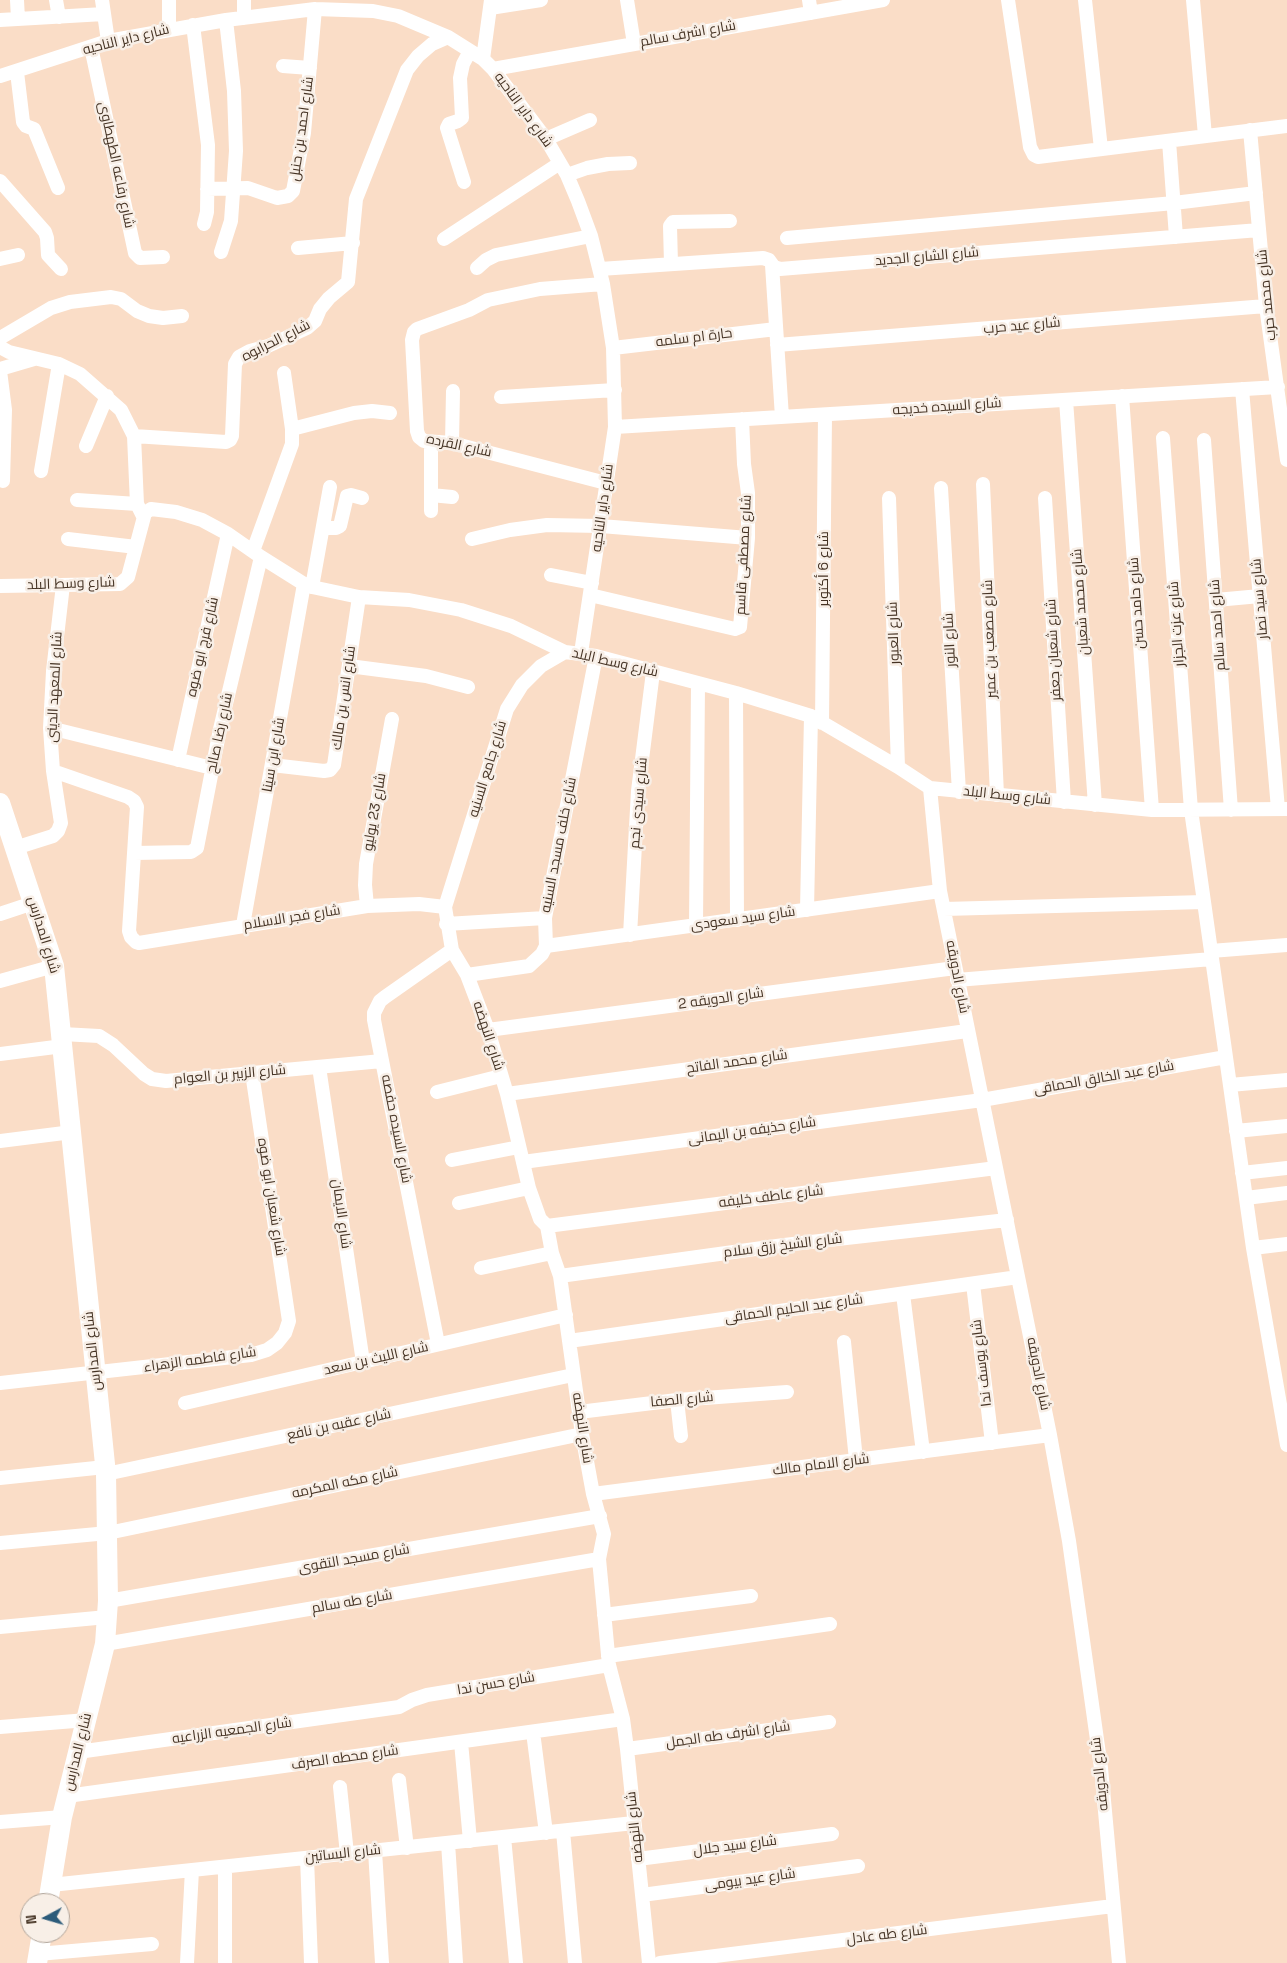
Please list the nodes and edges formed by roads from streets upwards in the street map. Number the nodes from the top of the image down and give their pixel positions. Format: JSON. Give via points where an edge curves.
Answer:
{"nodes":[{"id":1,"x":17,"y":0,"type":"edge"},
{"id":2,"x":56,"y":0,"type":"edge"},
{"id":3,"x":169,"y":0,"type":"edge"},
{"id":4,"x":244,"y":0,"type":"edge"},
{"id":5,"x":541,"y":0,"type":"edge"},
{"id":6,"x":627,"y":0,"type":"edge"},
{"id":7,"x":877,"y":0,"type":"edge"},
{"id":8,"x":1008,"y":0,"type":"edge"},
{"id":9,"x":1085,"y":0,"type":"edge"},
{"id":10,"x":1194,"y":0,"type":"edge"},
{"id":11,"x":490,"y":4,"type":"edge"},
{"id":12,"x":373,"y":5,"type":"edge"},
{"id":13,"x":810,"y":6,"type":"edge"},
{"id":14,"x":103,"y":7,"type":"edge"},
{"id":15,"x":315,"y":9,"type":"junction"},
{"id":16,"x":59,"y":16,"type":"junction"},
{"id":17,"x":244,"y":18,"type":"junction"},
{"id":18,"x":18,"y":19,"type":"junction"},
{"id":19,"x":0,"y":20,"type":"edge"},
{"id":20,"x":226,"y":20,"type":"junction"},
{"id":21,"x":193,"y":25,"type":"junction"},
{"id":22,"x":169,"y":29,"type":"junction"},
{"id":23,"x":448,"y":37,"type":"junction"},
{"id":24,"x":108,"y":41,"type":"junction"},
{"id":25,"x":634,"y":44,"type":"junction"},
{"id":26,"x":92,"y":47,"type":"junction"},
{"id":27,"x":470,"y":51,"type":"junction"},
{"id":28,"x":488,"y":64,"type":"junction"},
{"id":29,"x":283,"y":66,"type":"dead end"},
{"id":30,"x":310,"y":68,"type":"junction"},
{"id":31,"x":17,"y":72,"type":"junction"},
{"id":32,"x":0,"y":76,"type":"edge"},
{"id":33,"x":590,"y":120,"type":"dead end"},
{"id":34,"x":1287,"y":126,"type":"edge"},
{"id":35,"x":1250,"y":130,"type":"junction"},
{"id":36,"x":1205,"y":136,"type":"junction"},
{"id":37,"x":546,"y":140,"type":"junction"},
{"id":38,"x":1169,"y":141,"type":"junction"},
{"id":39,"x":1101,"y":149,"type":"junction"},
{"id":40,"x":630,"y":163,"type":"dead end"},
{"id":41,"x":563,"y":169,"type":"junction"},
{"id":42,"x":0,"y":181,"type":"edge"},
{"id":43,"x":464,"y":182,"type":"dead end"},
{"id":44,"x":58,"y":188,"type":"dead end"},
{"id":45,"x":234,"y":188,"type":"junction"},
{"id":46,"x":207,"y":189,"type":"junction"},
{"id":47,"x":1256,"y":193,"type":"junction"},
{"id":48,"x":1174,"y":203,"type":"junction"},
{"id":49,"x":730,"y":221,"type":"dead end"},
{"id":50,"x":204,"y":224,"type":"dead end"},
{"id":51,"x":1260,"y":230,"type":"junction"},
{"id":52,"x":591,"y":236,"type":"junction"},
{"id":53,"x":1176,"y":237,"type":"junction"},
{"id":54,"x":787,"y":238,"type":"dead end"},
{"id":55,"x":444,"y":239,"type":"dead end"},
{"id":56,"x":352,"y":243,"type":"junction"},
{"id":57,"x":298,"y":248,"type":"dead end"},
{"id":58,"x":221,"y":252,"type":"dead end"},
{"id":59,"x":18,"y":255,"type":"dead end"},
{"id":60,"x":163,"y":257,"type":"dead end"},
{"id":61,"x":0,"y":259,"type":"edge"},
{"id":62,"x":671,"y":264,"type":"junction"},
{"id":63,"x":772,"y":265,"type":"junction"},
{"id":64,"x":477,"y":268,"type":"dead end"},
{"id":65,"x":62,"y":269,"type":"dead end"},
{"id":66,"x":600,"y":269,"type":"junction"},
{"id":67,"x":603,"y":284,"type":"junction"},
{"id":68,"x":1266,"y":306,"type":"junction"},
{"id":69,"x":182,"y":316,"type":"dead end"},
{"id":70,"x":776,"y":329,"type":"junction"},
{"id":71,"x":0,"y":338,"type":"edge"},
{"id":72,"x":777,"y":345,"type":"junction"},
{"id":73,"x":0,"y":347,"type":"edge"},
{"id":74,"x":613,"y":348,"type":"junction"},
{"id":75,"x":38,"y":358,"type":"junction"},
{"id":76,"x":59,"y":364,"type":"junction"},
{"id":77,"x":0,"y":370,"type":"edge"},
{"id":78,"x":284,"y":373,"type":"dead end"},
{"id":79,"x":1278,"y":387,"type":"junction"},
{"id":80,"x":1242,"y":389,"type":"junction"},
{"id":81,"x":615,"y":390,"type":"junction"},
{"id":82,"x":453,"y":391,"type":"dead end"},
{"id":83,"x":107,"y":396,"type":"junction"},
{"id":84,"x":1122,"y":396,"type":"junction"},
{"id":85,"x":501,"y":397,"type":"dead end"},
{"id":86,"x":1066,"y":400,"type":"junction"},
{"id":87,"x":390,"y":413,"type":"dead end"},
{"id":88,"x":825,"y":414,"type":"junction"},
{"id":89,"x":782,"y":417,"type":"junction"},
{"id":90,"x":742,"y":419,"type":"junction"},
{"id":91,"x":615,"y":427,"type":"junction"},
{"id":92,"x":292,"y":429,"type":"junction"},
{"id":93,"x":134,"y":436,"type":"junction"},
{"id":94,"x":1163,"y":438,"type":"dead end"},
{"id":95,"x":1204,"y":440,"type":"dead end"},
{"id":96,"x":431,"y":443,"type":"junction"},
{"id":97,"x":452,"y":443,"type":"junction"},
{"id":98,"x":86,"y":446,"type":"dead end"},
{"id":99,"x":1287,"y":460,"type":"edge"},
{"id":100,"x":41,"y":472,"type":"dead end"},
{"id":101,"x":4,"y":481,"type":"dead end"},
{"id":102,"x":606,"y":483,"type":"junction"},
{"id":103,"x":983,"y":484,"type":"dead end"},
{"id":104,"x":330,"y":487,"type":"dead end"},
{"id":105,"x":941,"y":488,"type":"dead end"},
{"id":106,"x":431,"y":495,"type":"junction"},
{"id":107,"x":452,"y":497,"type":"dead end"},
{"id":108,"x":362,"y":498,"type":"dead end"},
{"id":109,"x":889,"y":498,"type":"dead end"},
{"id":110,"x":1045,"y":498,"type":"dead end"},
{"id":111,"x":77,"y":500,"type":"dead end"},
{"id":112,"x":140,"y":510,"type":"junction"},
{"id":113,"x":431,"y":511,"type":"dead end"},
{"id":114,"x":601,"y":526,"type":"junction"},
{"id":115,"x":323,"y":528,"type":"junction"},
{"id":116,"x":228,"y":534,"type":"junction"},
{"id":117,"x":748,"y":538,"type":"junction"},
{"id":118,"x":68,"y":539,"type":"dead end"},
{"id":119,"x":472,"y":539,"type":"dead end"},
{"id":120,"x":136,"y":547,"type":"junction"},
{"id":121,"x":257,"y":554,"type":"junction"},
{"id":122,"x":551,"y":575,"type":"dead end"},
{"id":123,"x":63,"y":585,"type":"junction"},
{"id":124,"x":308,"y":585,"type":"junction"},
{"id":125,"x":0,"y":586,"type":"edge"},
{"id":126,"x":591,"y":589,"type":"junction"},
{"id":127,"x":1260,"y":596,"type":"junction"},
{"id":128,"x":359,"y":597,"type":"junction"},
{"id":129,"x":1216,"y":600,"type":"junction"},
{"id":130,"x":565,"y":652,"type":"junction"},
{"id":131,"x":581,"y":653,"type":"junction"},
{"id":132,"x":596,"y":656,"type":"junction"},
{"id":133,"x":349,"y":666,"type":"junction"},
{"id":134,"x":653,"y":672,"type":"junction"},
{"id":135,"x":698,"y":684,"type":"junction"},
{"id":136,"x":468,"y":687,"type":"dead end"},
{"id":137,"x":736,"y":694,"type":"junction"},
{"id":138,"x":392,"y":719,"type":"dead end"},
{"id":139,"x":817,"y":719,"type":"junction"},
{"id":140,"x":50,"y":728,"type":"junction"},
{"id":141,"x":178,"y":760,"type":"junction"},
{"id":142,"x":272,"y":765,"type":"junction"},
{"id":143,"x":898,"y":767,"type":"junction"},
{"id":144,"x":212,"y":768,"type":"junction"},
{"id":145,"x":52,"y":771,"type":"junction"},
{"id":146,"x":930,"y":788,"type":"junction"},
{"id":147,"x":959,"y":792,"type":"junction"},
{"id":148,"x":997,"y":795,"type":"junction"},
{"id":149,"x":1064,"y":802,"type":"junction"},
{"id":150,"x":0,"y":803,"type":"edge"},
{"id":151,"x":1095,"y":805,"type":"junction"},
{"id":152,"x":1283,"y":809,"type":"edge"},
{"id":153,"x":1152,"y":810,"type":"junction"},
{"id":154,"x":1191,"y":810,"type":"junction"},
{"id":155,"x":1231,"y":810,"type":"junction"},
{"id":156,"x":8,"y":839,"type":"edge"},
{"id":157,"x":134,"y":853,"type":"junction"},
{"id":158,"x":940,"y":891,"type":"junction"},
{"id":159,"x":1204,"y":902,"type":"junction"},
{"id":160,"x":33,"y":903,"type":"junction"},
{"id":161,"x":368,"y":906,"type":"junction"},
{"id":162,"x":445,"y":907,"type":"junction"},
{"id":163,"x":944,"y":909,"type":"junction"},
{"id":164,"x":808,"y":910,"type":"junction"},
{"id":165,"x":0,"y":914,"type":"edge"},
{"id":166,"x":545,"y":918,"type":"junction"},
{"id":167,"x":737,"y":920,"type":"junction"},
{"id":168,"x":446,"y":924,"type":"junction"},
{"id":169,"x":243,"y":925,"type":"junction"},
{"id":170,"x":696,"y":925,"type":"junction"},
{"id":171,"x":630,"y":935,"type":"junction"},
{"id":172,"x":1287,"y":945,"type":"edge"},
{"id":173,"x":546,"y":946,"type":"junction"},
{"id":174,"x":452,"y":950,"type":"junction"},
{"id":175,"x":1211,"y":955,"type":"junction"},
{"id":176,"x":54,"y":966,"type":"junction"},
{"id":177,"x":956,"y":974,"type":"junction"},
{"id":178,"x":466,"y":975,"type":"junction"},
{"id":179,"x":0,"y":981,"type":"edge"},
{"id":180,"x":488,"y":1030,"type":"junction"},
{"id":181,"x":967,"y":1031,"type":"junction"},
{"id":182,"x":62,"y":1040,"type":"junction"},
{"id":183,"x":0,"y":1054,"type":"edge"},
{"id":184,"x":1226,"y":1057,"type":"junction"},
{"id":185,"x":382,"y":1061,"type":"junction"},
{"id":186,"x":319,"y":1067,"type":"junction"},
{"id":187,"x":252,"y":1073,"type":"junction"},
{"id":188,"x":501,"y":1076,"type":"junction"},
{"id":189,"x":1287,"y":1080,"type":"edge"},
{"id":190,"x":1230,"y":1085,"type":"junction"},
{"id":191,"x":437,"y":1092,"type":"dead end"},
{"id":192,"x":507,"y":1094,"type":"junction"},
{"id":193,"x":982,"y":1100,"type":"junction"},
{"id":194,"x":1287,"y":1126,"type":"edge"},
{"id":195,"x":1236,"y":1131,"type":"junction"},
{"id":196,"x":72,"y":1132,"type":"junction"},
{"id":197,"x":0,"y":1141,"type":"edge"},
{"id":198,"x":519,"y":1147,"type":"junction"},
{"id":199,"x":452,"y":1160,"type":"dead end"},
{"id":200,"x":523,"y":1162,"type":"junction"},
{"id":201,"x":996,"y":1168,"type":"junction"},
{"id":202,"x":1287,"y":1168,"type":"edge"},
{"id":203,"x":1242,"y":1173,"type":"junction"},
{"id":204,"x":529,"y":1188,"type":"junction"},
{"id":205,"x":1287,"y":1193,"type":"edge"},
{"id":206,"x":1246,"y":1198,"type":"junction"},
{"id":207,"x":459,"y":1203,"type":"dead end"},
{"id":208,"x":1007,"y":1220,"type":"junction"},
{"id":209,"x":547,"y":1226,"type":"junction"},
{"id":210,"x":1287,"y":1244,"type":"edge"},
{"id":211,"x":1253,"y":1248,"type":"junction"},
{"id":212,"x":552,"y":1253,"type":"junction"},
{"id":213,"x":481,"y":1268,"type":"dead end"},
{"id":214,"x":560,"y":1276,"type":"junction"},
{"id":215,"x":1018,"y":1277,"type":"junction"},
{"id":216,"x":973,"y":1284,"type":"junction"},
{"id":217,"x":903,"y":1294,"type":"junction"},
{"id":218,"x":566,"y":1315,"type":"junction"},
{"id":219,"x":289,"y":1321,"type":"joint"},
{"id":220,"x":569,"y":1341,"type":"junction"},
{"id":221,"x":844,"y":1342,"type":"dead end"},
{"id":222,"x":438,"y":1344,"type":"junction"},
{"id":223,"x":363,"y":1362,"type":"junction"},
{"id":224,"x":96,"y":1373,"type":"junction"},
{"id":225,"x":573,"y":1375,"type":"junction"},
{"id":226,"x":0,"y":1383,"type":"edge"},
{"id":227,"x":786,"y":1392,"type":"dead end"},
{"id":228,"x":677,"y":1400,"type":"junction"},
{"id":229,"x":185,"y":1403,"type":"dead end"},
{"id":230,"x":578,"y":1412,"type":"junction"},
{"id":231,"x":582,"y":1434,"type":"junction"},
{"id":232,"x":680,"y":1436,"type":"dead end"},
{"id":233,"x":1050,"y":1436,"type":"junction"},
{"id":234,"x":992,"y":1443,"type":"junction"},
{"id":235,"x":1287,"y":1445,"type":"edge"},
{"id":236,"x":923,"y":1452,"type":"junction"},
{"id":237,"x":856,"y":1460,"type":"junction"},
{"id":238,"x":105,"y":1471,"type":"junction"},
{"id":239,"x":0,"y":1478,"type":"edge"},
{"id":240,"x":593,"y":1494,"type":"junction"},
{"id":241,"x":600,"y":1516,"type":"junction"},
{"id":242,"x":108,"y":1533,"type":"junction"},
{"id":243,"x":0,"y":1543,"type":"edge"},
{"id":244,"x":599,"y":1559,"type":"junction"},
{"id":245,"x":751,"y":1596,"type":"dead end"},
{"id":246,"x":107,"y":1609,"type":"junction"},
{"id":247,"x":604,"y":1615,"type":"junction"},
{"id":248,"x":830,"y":1624,"type":"dead end"},
{"id":249,"x":0,"y":1627,"type":"edge"},
{"id":250,"x":105,"y":1644,"type":"junction"},
{"id":251,"x":608,"y":1660,"type":"junction"},
{"id":252,"x":385,"y":1709,"type":"joint"},
{"id":253,"x":623,"y":1719,"type":"junction"},
{"id":254,"x":86,"y":1720,"type":"junction"},
{"id":255,"x":828,"y":1722,"type":"dead end"},
{"id":256,"x":0,"y":1727,"type":"edge"},
{"id":257,"x":533,"y":1732,"type":"junction"},
{"id":258,"x":461,"y":1742,"type":"junction"},
{"id":259,"x":627,"y":1749,"type":"junction"},
{"id":260,"x":78,"y":1752,"type":"junction"},
{"id":261,"x":400,"y":1780,"type":"dead end"},
{"id":262,"x":340,"y":1787,"type":"dead end"},
{"id":263,"x":67,"y":1796,"type":"junction"},
{"id":264,"x":62,"y":1818,"type":"junction"},
{"id":265,"x":0,"y":1822,"type":"edge"},
{"id":266,"x":634,"y":1823,"type":"junction"},
{"id":267,"x":563,"y":1831,"type":"junction"},
{"id":268,"x":546,"y":1833,"type":"junction"},
{"id":269,"x":832,"y":1834,"type":"dead end"},
{"id":270,"x":504,"y":1837,"type":"junction"},
{"id":271,"x":470,"y":1841,"type":"junction"},
{"id":272,"x":448,"y":1843,"type":"junction"},
{"id":273,"x":407,"y":1848,"type":"junction"},
{"id":274,"x":375,"y":1851,"type":"junction"},
{"id":275,"x":347,"y":1854,"type":"junction"},
{"id":276,"x":307,"y":1858,"type":"junction"},
{"id":277,"x":638,"y":1859,"type":"junction"},
{"id":278,"x":858,"y":1866,"type":"dead end"},
{"id":279,"x":225,"y":1867,"type":"junction"},
{"id":280,"x":192,"y":1870,"type":"junction"},
{"id":281,"x":50,"y":1893,"type":"edge"},
{"id":282,"x":56,"y":1893,"type":"edge"},
{"id":283,"x":642,"y":1895,"type":"junction"},
{"id":284,"x":1113,"y":1906,"type":"junction"},
{"id":285,"x":40,"y":1943,"type":"edge"},
{"id":286,"x":152,"y":1944,"type":"dead end"},
{"id":287,"x":37,"y":1959,"type":"edge"},
{"id":288,"x":187,"y":1963,"type":"edge"},
{"id":289,"x":225,"y":1963,"type":"edge"},
{"id":290,"x":311,"y":1963,"type":"edge"},
{"id":291,"x":382,"y":1963,"type":"edge"},
{"id":292,"x":456,"y":1963,"type":"edge"},
{"id":293,"x":516,"y":1963,"type":"edge"},
{"id":294,"x":575,"y":1963,"type":"edge"},
{"id":295,"x":649,"y":1963,"type":"edge"},
{"id":296,"x":660,"y":1963,"type":"edge"},
{"id":297,"x":1119,"y":1963,"type":"edge"}],
"edges":[{"from":1,"to":18,"type":"street"},
{"from":2,"to":16,"type":"street"},
{"from":3,"to":22,"type":"street"},
{"from":4,"to":17,"type":"street"},
{"from":5,"to":11,"type":"street"},
{"from":6,"to":25,"type":"street"},
{"from":7,"to":13,"type":"street","name":"شارع اشرف سالم"},
{"from":8,"to":39,"type":"street","via":[[1030,147],[1034,155]]},
{"from":9,"to":39,"type":"street"},
{"from":10,"to":36,"type":"street"},
{"from":11,"to":28,"type":"street"},
{"from":12,"to":15,"type":"street","name":"شارع داير الناحيه"},
{"from":12,"to":23,"type":"street","name":"شارع داير الناحيه"},
{"from":13,"to":25,"type":"street","name":"شارع اشرف سالم"},
{"from":14,"to":16,"type":"street"},
{"from":14,"to":24,"type":"street"},
{"from":15,"to":17,"type":"street","name":"شارع داير الناحيه"},
{"from":15,"to":30,"type":"street","name":"شارع احمد بن حنبل"},
{"from":16,"to":18,"type":"street"},
{"from":17,"to":20,"type":"street","name":"شارع داير الناحيه"},
{"from":18,"to":19,"type":"street"},
{"from":20,"to":21,"type":"street","name":"شارع داير الناحيه"},
{"from":20,"to":45,"type":"street","via":[[234,91]]},
{"from":21,"to":22,"type":"street","name":"شارع داير الناحيه"},
{"from":21,"to":46,"type":"street","via":[[208,145]]},
{"from":22,"to":24,"type":"street","name":"شارع داير الناحيه"},
{"from":23,"to":27,"type":"street","name":"شارع داير الناحيه"},
{"from":23,"to":56,"type":"street","name":"شارع الحرابوه","via":[[432,44],[407,70],[356,199]]},
{"from":24,"to":26,"type":"street","name":"شارع داير الناحيه"},
{"from":25,"to":28,"type":"street","name":"شارع اشرف سالم"},
{"from":26,"to":31,"type":"street","name":"شارع داير الناحيه"},
{"from":26,"to":60,"type":"street","name":"شارع رفاعه الطهطاوى","via":[[135,253],[140,258]]},
{"from":27,"to":28,"type":"street","name":"شارع داير الناحيه"},
{"from":27,"to":43,"type":"street","via":[[460,78],[462,118],[447,128]]},
{"from":28,"to":37,"type":"street","name":"شارع داير الناحيه"},
{"from":29,"to":30,"type":"street","name":"شارع احمد بن حنبل"},
{"from":30,"to":45,"type":"street","name":"شارع احمد بن حنبل","via":[[304,133],[293,191],[288,196],[277,198],[248,188]]},
{"from":31,"to":32,"type":"street","name":"شارع داير الناحيه"},
{"from":31,"to":44,"type":"street","via":[[23,122],[34,129]]},
{"from":33,"to":37,"type":"street"},
{"from":34,"to":35,"type":"street"},
{"from":35,"to":36,"type":"street"},
{"from":35,"to":47,"type":"street","name":"شارع محمد حرب"},
{"from":36,"to":38,"type":"street"},
{"from":37,"to":41,"type":"street","name":"شارع داير الناحيه"},
{"from":38,"to":39,"type":"street"},
{"from":38,"to":48,"type":"street"},
{"from":40,"to":41,"type":"street"},
{"from":41,"to":52,"type":"street","name":"شارع داير الناحيه"},
{"from":41,"to":55,"type":"street"},
{"from":42,"to":65,"type":"street","via":[[45,232],[48,255]]},
{"from":45,"to":46,"type":"street","name":"شارع احمد بن حنبل"},
{"from":45,"to":58,"type":"street","via":[[231,221]]},
{"from":46,"to":50,"type":"street"},
{"from":47,"to":48,"type":"street"},
{"from":47,"to":51,"type":"street","name":"شارع محمد حرب"},
{"from":48,"to":53,"type":"street"},
{"from":48,"to":54,"type":"street"},
{"from":49,"to":62,"type":"street","via":[[673,222],[670,226]]},
{"from":51,"to":53,"type":"street","name":"شارع الشارع الجديد"},
{"from":51,"to":68,"type":"street","name":"شارع محمد حرب"},
{"from":52,"to":64,"type":"street","via":[[496,255]]},
{"from":52,"to":66,"type":"street","name":"شارع داير الناحيه"},
{"from":53,"to":63,"type":"street","name":"شارع الشارع الجديد","via":[[780,270]]},
{"from":56,"to":57,"type":"street"},
{"from":56,"to":93,"type":"street","name":"شارع الحرابوه","via":[[348,282],[329,298],[312,324],[244,354],[235,364],[230,440]]},
{"from":59,"to":61,"type":"street"},
{"from":62,"to":63,"type":"street","name":"شارع الشارع الجديد","via":[[763,258]]},
{"from":62,"to":66,"type":"street","name":"شارع الشارع الجديد"},
{"from":63,"to":70,"type":"street"},
{"from":66,"to":67,"type":"street","name":"شارع داير الناحيه"},
{"from":67,"to":74,"type":"street","name":"شارع داير الناحيه"},
{"from":67,"to":96,"type":"street","name":"شارع القرده","via":[[509,294],[417,329],[412,340],[417,431],[419,437]]},
{"from":68,"to":72,"type":"street","name":"شارع عيد حرب"},
{"from":68,"to":79,"type":"street","name":"شارع محمد حرب"},
{"from":69,"to":71,"type":"street","via":[[149,316],[117,298],[102,298],[51,308]]},
{"from":70,"to":72,"type":"street"},
{"from":70,"to":74,"type":"street","name":"حارة ام سلمه"},
{"from":72,"to":89,"type":"street"},
{"from":73,"to":75,"type":"street"},
{"from":74,"to":81,"type":"street","name":"شارع داير الناحيه"},
{"from":75,"to":76,"type":"street"},
{"from":75,"to":77,"type":"street"},
{"from":76,"to":83,"type":"street","via":[[80,374]]},
{"from":76,"to":100,"type":"street"},
{"from":77,"to":101,"type":"street","via":[[5,410]]},
{"from":78,"to":92,"type":"street","name":"شارع رضا صالح"},
{"from":79,"to":80,"type":"street","name":"شارع السيده خديجه"},
{"from":79,"to":99,"type":"street","name":"شارع محمد حرب"},
{"from":80,"to":84,"type":"street","name":"شارع السيده خديجه"},
{"from":80,"to":127,"type":"street","name":"شارع سيد نصار"},
{"from":81,"to":85,"type":"street"},
{"from":81,"to":91,"type":"street","name":"شارع داير الناحيه"},
{"from":82,"to":97,"type":"street"},
{"from":83,"to":93,"type":"street","via":[[121,410]]},
{"from":83,"to":98,"type":"street"},
{"from":84,"to":86,"type":"street","name":"شارع السيده خديجه"},
{"from":84,"to":153,"type":"street","name":"شارع حامد حسن"},
{"from":86,"to":88,"type":"street","name":"شارع السيده خديجه"},
{"from":86,"to":151,"type":"street","name":"شارع محمد شعبان"},
{"from":87,"to":92,"type":"street","via":[[354,413]]},
{"from":88,"to":89,"type":"street","name":"شارع السيده خديجه"},
{"from":88,"to":139,"type":"street","name":"شارع 6 أكتوبر"},
{"from":89,"to":90,"type":"street","name":"شارع السيده خديجه"},
{"from":90,"to":91,"type":"street","name":"شارع السيده خديجه"},
{"from":90,"to":117,"type":"street","name":"شارع مصطفى قاسم"},
{"from":91,"to":102,"type":"street","name":"شارع داير الناحيه"},
{"from":92,"to":121,"type":"street","name":"شارع رضا صالح","via":[[292,444]]},
{"from":93,"to":112,"type":"street"},
{"from":94,"to":154,"type":"street","name":"شارع عزت الجزار"},
{"from":95,"to":129,"type":"street","name":"شارع احمد سالم"},
{"from":96,"to":97,"type":"street","name":"شارع القرده"},
{"from":96,"to":106,"type":"street"},
{"from":97,"to":102,"type":"street","name":"شارع القرده"},
{"from":102,"to":114,"type":"street","name":"شارع داير الناحيه"},
{"from":103,"to":148,"type":"street","name":"شارع مصعب بن عمير"},
{"from":104,"to":115,"type":"street","name":"شارع ابن سينا"},
{"from":105,"to":147,"type":"street","name":"شارع النور"},
{"from":106,"to":107,"type":"street"},
{"from":106,"to":113,"type":"street"},
{"from":108,"to":115,"type":"street","via":[[347,496],[340,526]]},
{"from":109,"to":143,"type":"street","name":"شارع العبور"},
{"from":110,"to":149,"type":"street","name":"شارع شعبان جعفر"},
{"from":111,"to":112,"type":"street"},
{"from":112,"to":116,"type":"street","name":"شارع وسط البلد","via":[[176,512],[202,520]]},
{"from":112,"to":120,"type":"street","name":"شارع وسط البلد"},
{"from":114,"to":117,"type":"street"},
{"from":114,"to":119,"type":"street","via":[[538,526]]},
{"from":114,"to":126,"type":"street","name":"شارع داير الناحيه"},
{"from":115,"to":124,"type":"street","name":"شارع ابن سينا"},
{"from":116,"to":121,"type":"street","name":"شارع وسط البلد"},
{"from":116,"to":141,"type":"street","name":"شارع فرج ابو ضوه"},
{"from":117,"to":126,"type":"street","name":"شارع مصطفى قاسم","via":[[741,624],[737,629]]},
{"from":118,"to":120,"type":"street"},
{"from":120,"to":123,"type":"street","name":"شارع وسط البلد","via":[[128,577],[120,584]]},
{"from":121,"to":124,"type":"street","name":"شارع وسط البلد"},
{"from":121,"to":144,"type":"street","name":"شارع رضا صالح"},
{"from":122,"to":126,"type":"street"},
{"from":123,"to":125,"type":"street","name":"شارع وسط البلد"},
{"from":123,"to":140,"type":"street","name":"شارع المعهد الدينى"},
{"from":124,"to":128,"type":"street","name":"شارع وسط البلد"},
{"from":124,"to":142,"type":"street","name":"شارع ابن سينا"},
{"from":126,"to":131,"type":"street","name":"شارع داير الناحيه"},
{"from":127,"to":129,"type":"street"},
{"from":127,"to":152,"type":"street","name":"شارع سيد نصار"},
{"from":128,"to":130,"type":"street","name":"شارع وسط البلد","via":[[409,600],[461,610],[511,626]]},
{"from":128,"to":133,"type":"street","name":"شارع انس بن مالك"},
{"from":129,"to":155,"type":"street","name":"شارع احمد سالم"},
{"from":130,"to":131,"type":"street","name":"شارع وسط البلد"},
{"from":130,"to":162,"type":"street","name":"شارع جامع السنيه","via":[[541,666],[522,685],[507,709]]},
{"from":131,"to":132,"type":"street","name":"شارع وسط البلد"},
{"from":132,"to":134,"type":"street","name":"شارع وسط البلد"},
{"from":132,"to":166,"type":"street","name":"شارع خلف مسجد السنيه"},
{"from":133,"to":136,"type":"street","via":[[426,676]]},
{"from":133,"to":142,"type":"street","name":"شارع انس بن مالك","via":[[332,768],[324,771]]},
{"from":134,"to":135,"type":"street","name":"شارع وسط البلد"},
{"from":134,"to":171,"type":"street","name":"شارع سيدى نجم","via":[[638,791]]},
{"from":135,"to":137,"type":"street","name":"شارع وسط البلد"},
{"from":135,"to":170,"type":"street"},
{"from":137,"to":139,"type":"street","name":"شارع وسط البلد"},
{"from":137,"to":167,"type":"street"},
{"from":138,"to":161,"type":"street","name":"شارع 23 يوليو","via":[[366,864]]},
{"from":139,"to":143,"type":"street","name":"شارع وسط البلد"},
{"from":139,"to":164,"type":"street","name":"شارع 6 أكتوبر"},
{"from":140,"to":141,"type":"street"},
{"from":140,"to":145,"type":"street","name":"شارع المعهد الدينى"},
{"from":141,"to":144,"type":"street"},
{"from":142,"to":169,"type":"street","name":"شارع ابن سينا"},
{"from":143,"to":146,"type":"street","name":"شارع وسط البلد"},
{"from":144,"to":157,"type":"street","name":"شارع رضا صالح","via":[[195,850]]},
{"from":145,"to":156,"type":"street","name":"شارع المعهد الدينى","via":[[61,823],[58,831],[53,836]]},
{"from":145,"to":157,"type":"street","via":[[134,801],[137,807]]},
{"from":146,"to":147,"type":"street","name":"شارع وسط البلد"},
{"from":146,"to":158,"type":"street","name":"شارع الدويقه"},
{"from":147,"to":148,"type":"street","name":"شارع وسط البلد"},
{"from":148,"to":149,"type":"street","name":"شارع وسط البلد"},
{"from":149,"to":151,"type":"street","name":"شارع وسط البلد"},
{"from":150,"to":156,"type":"street","name":"شارع المدارس"},
{"from":151,"to":153,"type":"street","name":"شارع وسط البلد"},
{"from":152,"to":155,"type":"street","name":"شارع وسط البلد"},
{"from":153,"to":154,"type":"street","name":"شارع وسط البلد"},
{"from":154,"to":155,"type":"street","name":"شارع وسط البلد"},
{"from":154,"to":159,"type":"street","name":"شارع عزت الجزار"},
{"from":156,"to":160,"type":"street","name":"شارع المدارس"},
{"from":157,"to":169,"type":"street","name":"شارع فجر الاسلام","via":[[129,931],[133,940],[139,943]]},
{"from":158,"to":163,"type":"street","name":"شارع الدويقه"},
{"from":158,"to":164,"type":"street","name":"شارع سيد سعودى"},
{"from":159,"to":163,"type":"street"},
{"from":159,"to":175,"type":"street","name":"شارع عزت الجزار"},
{"from":160,"to":165,"type":"street"},
{"from":160,"to":176,"type":"street","name":"شارع المدارس"},
{"from":161,"to":162,"type":"street","name":"شارع فجر الاسلام","via":[[419,904]]},
{"from":161,"to":169,"type":"street","name":"شارع فجر الاسلام"},
{"from":162,"to":168,"type":"street","name":"شارع النهضه"},
{"from":163,"to":177,"type":"street","name":"شارع الدويقه"},
{"from":164,"to":167,"type":"street","name":"شارع سيد سعودى"},
{"from":166,"to":168,"type":"street"},
{"from":166,"to":173,"type":"street","name":"شارع خلف مسجد السنيه"},
{"from":167,"to":170,"type":"street","name":"شارع سيد سعودى"},
{"from":168,"to":174,"type":"street","name":"شارع النهضه"},
{"from":170,"to":171,"type":"street","name":"شارع سيد سعودى"},
{"from":171,"to":173,"type":"street","name":"شارع سيد سعودى"},
{"from":172,"to":175,"type":"street","name":"شارع الدويقه 2"},
{"from":173,"to":178,"type":"street","via":[[529,966]]},
{"from":174,"to":178,"type":"street","name":"شارع النهضه"},
{"from":174,"to":185,"type":"street","name":"شارع السيده حفصه","via":[[380,1001],[374,1020]]},
{"from":175,"to":177,"type":"street","name":"شارع الدويقه 2"},
{"from":175,"to":184,"type":"street","name":"شارع عزت الجزار"},
{"from":176,"to":179,"type":"street"},
{"from":176,"to":182,"type":"street","name":"شارع المدارس"},
{"from":177,"to":180,"type":"street","name":"شارع الدويقه 2"},
{"from":177,"to":181,"type":"street","name":"شارع الدويقه"},
{"from":178,"to":180,"type":"street","name":"شارع النهضه"},
{"from":180,"to":188,"type":"street","name":"شارع النهضه"},
{"from":181,"to":192,"type":"street","name":"شارع محمد الفاتح"},
{"from":181,"to":193,"type":"street","name":"شارع الدويقه"},
{"from":182,"to":183,"type":"street","name":"شارع الزبير بن العوام"},
{"from":182,"to":187,"type":"street","name":"شارع الزبير بن العوام","via":[[99,1036],[113,1044],[144,1074],[166,1081]]},
{"from":182,"to":196,"type":"street","name":"شارع المدارس"},
{"from":184,"to":190,"type":"street","name":"شارع عزت الجزار"},
{"from":184,"to":193,"type":"street","name":"شارع عبد الخالق الحماقى"},
{"from":185,"to":186,"type":"street","name":"شارع الزبير بن العوام"},
{"from":185,"to":222,"type":"street","name":"شارع السيده حفصه"},
{"from":186,"to":187,"type":"street","name":"شارع الزبير بن العوام"},
{"from":186,"to":223,"type":"street","name":"شارع الايمان"},
{"from":187,"to":219,"type":"street","name":"شارع شعبان ابو ضوه"},
{"from":188,"to":191,"type":"street"},
{"from":188,"to":192,"type":"street","name":"شارع النهضه"},
{"from":189,"to":190,"type":"street"},
{"from":190,"to":195,"type":"street","name":"شارع عزت الجزار"},
{"from":192,"to":198,"type":"street","name":"شارع النهضه"},
{"from":193,"to":200,"type":"street","name":"شارع حذيفه بن اليمانى"},
{"from":193,"to":201,"type":"street","name":"شارع الدويقه"},
{"from":194,"to":195,"type":"street"},
{"from":195,"to":203,"type":"street","name":"شارع عزت الجزار"},
{"from":196,"to":197,"type":"street"},
{"from":196,"to":224,"type":"street","name":"شارع المدارس"},
{"from":198,"to":199,"type":"street"},
{"from":198,"to":200,"type":"street","name":"شارع النهضه"},
{"from":200,"to":204,"type":"street","name":"شارع النهضه"},
{"from":201,"to":208,"type":"street","name":"شارع الدويقه"},
{"from":201,"to":209,"type":"street","name":"شارع عاطف خليفه"},
{"from":202,"to":203,"type":"street"},
{"from":203,"to":206,"type":"street","name":"شارع عزت الجزار"},
{"from":204,"to":207,"type":"street"},
{"from":204,"to":209,"type":"street","name":"شارع النهضه","via":[[540,1219]]},
{"from":205,"to":206,"type":"street"},
{"from":206,"to":211,"type":"street","name":"شارع عزت الجزار"},
{"from":208,"to":214,"type":"street","name":"شارع الشيخ رزق سلام","via":[[784,1245]]},
{"from":208,"to":215,"type":"street","name":"شارع الدويقه"},
{"from":209,"to":212,"type":"street","name":"شارع النهضه"},
{"from":210,"to":211,"type":"street"},
{"from":211,"to":235,"type":"street","name":"شارع عزت الجزار"},
{"from":212,"to":213,"type":"street"},
{"from":212,"to":214,"type":"street","name":"شارع النهضه"},
{"from":214,"to":218,"type":"street","name":"شارع النهضه"},
{"from":215,"to":216,"type":"street","name":"شارع عبد الحليم الحماقى"},
{"from":215,"to":233,"type":"street","name":"شارع الدويقه"},
{"from":216,"to":217,"type":"street","name":"شارع عبد الحليم الحماقى"},
{"from":216,"to":234,"type":"street","name":"شارع يوسف ندا"},
{"from":217,"to":220,"type":"street","name":"شارع عبد الحليم الحماقى"},
{"from":217,"to":236,"type":"street"},
{"from":218,"to":220,"type":"street","name":"شارع النهضه"},
{"from":218,"to":222,"type":"street","name":"شارع الليث بن سعد"},
{"from":219,"to":224,"type":"street","name":"شارع فاطمه الزهراء","via":[[277,1343],[250,1355]]},
{"from":220,"to":225,"type":"street","name":"شارع النهضه"},
{"from":221,"to":237,"type":"street"},
{"from":222,"to":223,"type":"street","name":"شارع الليث بن سعد"},
{"from":223,"to":229,"type":"street","name":"شارع الليث بن سعد"},
{"from":224,"to":226,"type":"street","name":"شارع فاطمه الزهراء"},
{"from":224,"to":238,"type":"street","name":"شارع المدارس"},
{"from":225,"to":230,"type":"street","name":"شارع النهضه"},
{"from":225,"to":238,"type":"street","name":"شارع عقبه بن نافع"},
{"from":227,"to":228,"type":"street","name":"شارع الصفا"},
{"from":228,"to":230,"type":"street","name":"شارع الصفا"},
{"from":228,"to":232,"type":"street"},
{"from":230,"to":231,"type":"street","name":"شارع النهضه"},
{"from":231,"to":240,"type":"street","name":"شارع النهضه"},
{"from":231,"to":242,"type":"street","name":"شارع مكه المكرمه"},
{"from":233,"to":234,"type":"street","name":"شارع الامام مالك"},
{"from":233,"to":284,"type":"street","name":"شارع الدويقه","via":[[1069,1542],[1101,1768]]},
{"from":234,"to":236,"type":"street","name":"شارع الامام مالك"},
{"from":236,"to":237,"type":"street","name":"شارع الامام مالك"},
{"from":237,"to":240,"type":"street","name":"شارع الامام مالك"},
{"from":238,"to":239,"type":"street","name":"شارع عقبه بن نافع"},
{"from":238,"to":242,"type":"street","name":"شارع المدارس"},
{"from":240,"to":241,"type":"street","name":"شارع النهضه"},
{"from":241,"to":244,"type":"street","name":"شارع النهضه","via":[[604,1534]]},
{"from":241,"to":246,"type":"street","name":"شارع مسجد التقوى"},
{"from":242,"to":243,"type":"street","name":"شارع مكه المكرمه"},
{"from":242,"to":246,"type":"street","name":"شارع المدارس"},
{"from":244,"to":247,"type":"street","name":"شارع النهضه"},
{"from":244,"to":250,"type":"street","name":"شارع طه سالم"},
{"from":245,"to":247,"type":"street"},
{"from":246,"to":249,"type":"street","name":"شارع مسجد التقوى"},
{"from":246,"to":250,"type":"street","name":"شارع المدارس"},
{"from":247,"to":251,"type":"street","name":"شارع النهضه"},
{"from":248,"to":251,"type":"street","name":"شارع حسن ندا"},
{"from":250,"to":254,"type":"street","name":"شارع المدارس"},
{"from":251,"to":252,"type":"street","name":"شارع حسن ندا","via":[[427,1695],[399,1707]]},
{"from":251,"to":253,"type":"street","name":"شارع النهضه"},
{"from":252,"to":260,"type":"street","name":"شارع الجمعيه الزراعيه"},
{"from":253,"to":257,"type":"street","name":"شارع محطه الصرف"},
{"from":253,"to":259,"type":"street","name":"شارع النهضه"},
{"from":254,"to":256,"type":"street"},
{"from":254,"to":260,"type":"street","name":"شارع المدارس"},
{"from":255,"to":259,"type":"street","name":"شارع اشرف طه الجمل"},
{"from":257,"to":258,"type":"street","name":"شارع محطه الصرف"},
{"from":257,"to":268,"type":"street"},
{"from":258,"to":263,"type":"street","name":"شارع محطه الصرف"},
{"from":258,"to":271,"type":"street"},
{"from":259,"to":266,"type":"street","name":"شارع النهضه"},
{"from":260,"to":263,"type":"street","name":"شارع المدارس"},
{"from":261,"to":273,"type":"street"},
{"from":262,"to":275,"type":"street"},
{"from":263,"to":264,"type":"street","name":"شارع المدارس"},
{"from":264,"to":265,"type":"street"},
{"from":264,"to":281,"type":"street","name":"شارع المدارس"},
{"from":266,"to":267,"type":"street","name":"شارع البساتين"},
{"from":266,"to":277,"type":"street","name":"شارع النهضه"},
{"from":267,"to":268,"type":"street","name":"شارع البساتين"},
{"from":267,"to":294,"type":"street"},
{"from":268,"to":270,"type":"street","name":"شارع البساتين"},
{"from":269,"to":277,"type":"street","name":"شارع سيد جلال"},
{"from":270,"to":271,"type":"street","name":"شارع البساتين"},
{"from":270,"to":293,"type":"street"},
{"from":271,"to":272,"type":"street","name":"شارع البساتين"},
{"from":272,"to":273,"type":"street","name":"شارع البساتين"},
{"from":272,"to":292,"type":"street"},
{"from":273,"to":274,"type":"street","name":"شارع البساتين"},
{"from":274,"to":275,"type":"street","name":"شارع البساتين"},
{"from":274,"to":291,"type":"street"},
{"from":275,"to":276,"type":"street","name":"شارع البساتين"},
{"from":276,"to":279,"type":"street","name":"شارع البساتين"},
{"from":276,"to":290,"type":"street"},
{"from":277,"to":283,"type":"street","name":"شارع النهضه"},
{"from":278,"to":283,"type":"street","name":"شارع عيد بيومى"},
{"from":279,"to":280,"type":"street","name":"شارع البساتين"},
{"from":279,"to":289,"type":"street"},
{"from":280,"to":282,"type":"street","name":"شارع البساتين"},
{"from":280,"to":288,"type":"street"},
{"from":283,"to":295,"type":"street","name":"شارع النهضه"},
{"from":284,"to":296,"type":"street","name":"شارع طه عادل"},
{"from":284,"to":297,"type":"street","name":"شارع الدويقه"},
{"from":285,"to":287,"type":"street"},
{"from":286,"to":287,"type":"street"}]}
